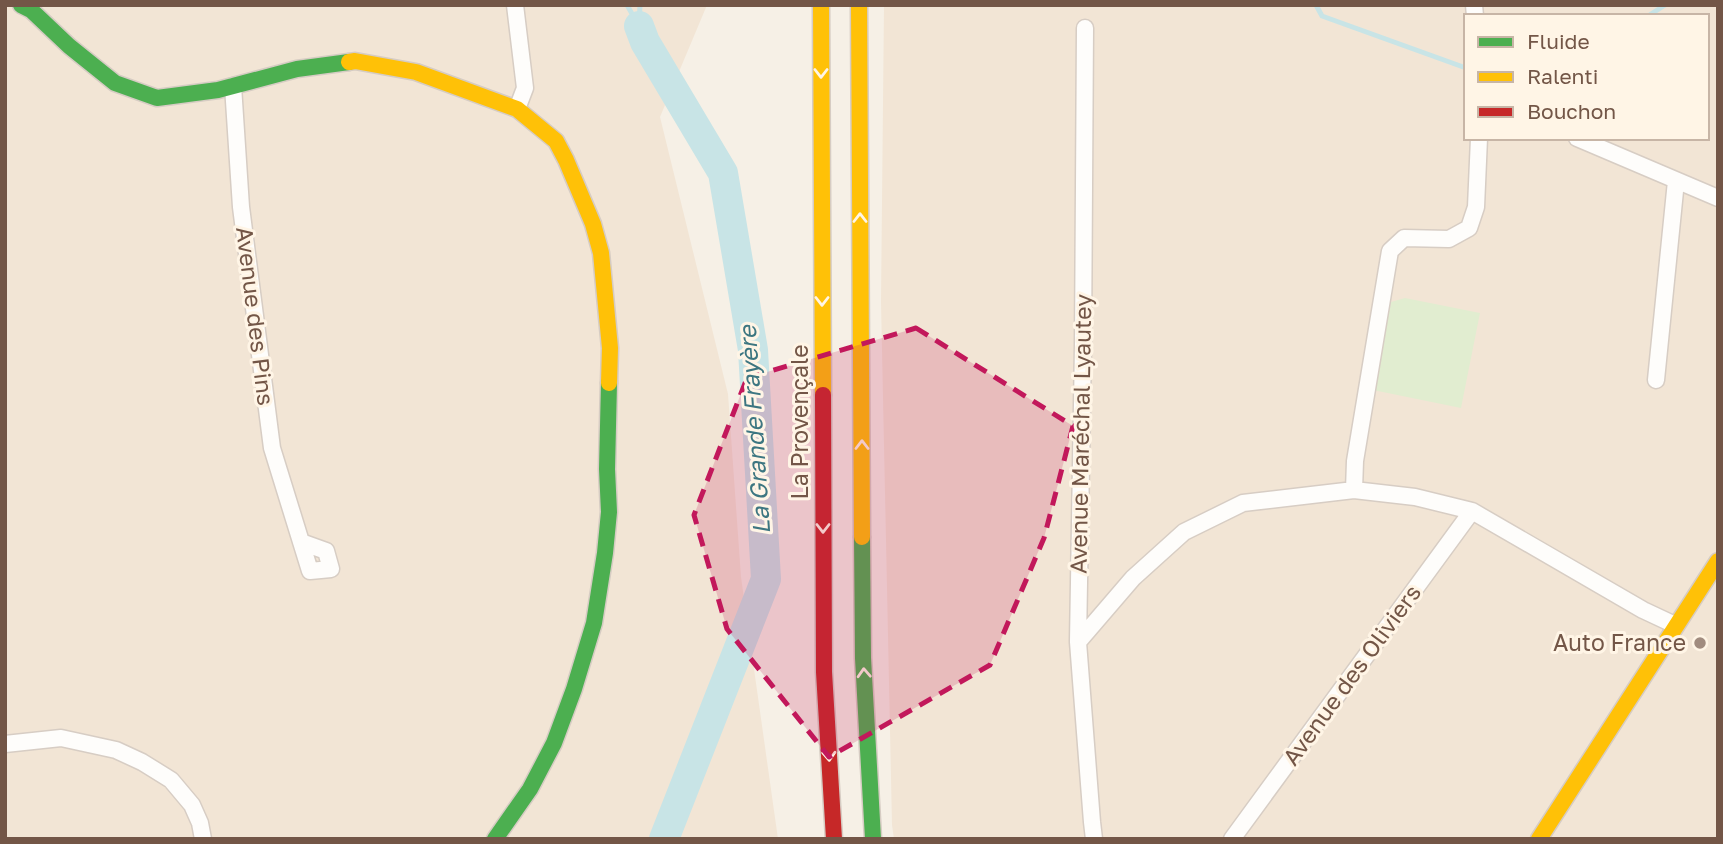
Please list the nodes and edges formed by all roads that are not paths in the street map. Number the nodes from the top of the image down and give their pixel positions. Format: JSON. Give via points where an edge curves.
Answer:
{"nodes":[{"id":1,"x":21,"y":5,"type":"edge"},
{"id":2,"x":514,"y":5,"type":"edge"},
{"id":3,"x":821,"y":5,"type":"edge"},
{"id":4,"x":859,"y":5,"type":"edge"},
{"id":5,"x":1085,"y":28,"type":"dead end"},
{"id":6,"x":233,"y":86,"type":"junction"},
{"id":7,"x":517,"y":109,"type":"junction"},
{"id":8,"x":1479,"y":140,"type":"edge"},
{"id":9,"x":1582,"y":140,"type":"edge"},
{"id":10,"x":1676,"y":181,"type":"junction"},
{"id":11,"x":1718,"y":198,"type":"edge"},
{"id":12,"x":1656,"y":380,"type":"dead end"},
{"id":13,"x":1354,"y":490,"type":"junction"},
{"id":14,"x":1472,"y":511,"type":"junction"},
{"id":15,"x":301,"y":542,"type":"dead end"},
{"id":16,"x":1718,"y":561,"type":"edge"},
{"id":17,"x":1675,"y":625,"type":"junction"},
{"id":18,"x":1078,"y":642,"type":"junction"},
{"id":19,"x":5,"y":744,"type":"edge"},
{"id":20,"x":496,"y":838,"type":"edge"},
{"id":21,"x":203,"y":839,"type":"edge"},
{"id":22,"x":834,"y":839,"type":"edge"},
{"id":23,"x":873,"y":839,"type":"edge"},
{"id":24,"x":1094,"y":839,"type":"edge"},
{"id":25,"x":1233,"y":839,"type":"edge"},
{"id":26,"x":1539,"y":839,"type":"edge"}],
"edges":[{"from":1,"to":6,"type":"main road","via":[[115,83],[157,97]]},
{"from":2,"to":7,"type":"street","via":[[525,88]]},
{"from":3,"to":22,"type":"main road","name":"La Provençale","one_way":true,"via":[[824,672]]},
{"from":23,"to":4,"type":"main road","one_way":true,"via":[[863,658]]},
{"from":5,"to":18,"type":"street","name":"Avenue Maréchal Lyautey"},
{"from":6,"to":7,"type":"main road","via":[[297,68],[355,61],[416,72]]},
{"from":6,"to":15,"type":"street","name":"Avenue des Pins","via":[[241,207],[272,448]]},
{"from":7,"to":20,"type":"main road","via":[[556,141],[593,223],[601,253],[610,348],[609,512],[594,623],[574,689],[530,789]]},
{"from":8,"to":13,"type":"street","via":[[1476,207],[1469,228],[1449,239],[1404,238],[1390,251]]},
{"from":9,"to":10,"type":"street"},
{"from":10,"to":11,"type":"street"},
{"from":10,"to":12,"type":"street"},
{"from":13,"to":14,"type":"street","via":[[1415,497]]},
{"from":13,"to":18,"type":"street","via":[[1243,503],[1184,532],[1133,578]]},
{"from":14,"to":17,"type":"street"},
{"from":14,"to":25,"type":"street","name":"Avenue des Oliviers"},
{"from":16,"to":17,"type":"main road"},
{"from":17,"to":26,"type":"main road"},
{"from":18,"to":24,"type":"street","name":"Avenue Maréchal Lyautey"},
{"from":19,"to":21,"type":"street","via":[[61,738],[129,756],[171,780],[192,806]]}]}
